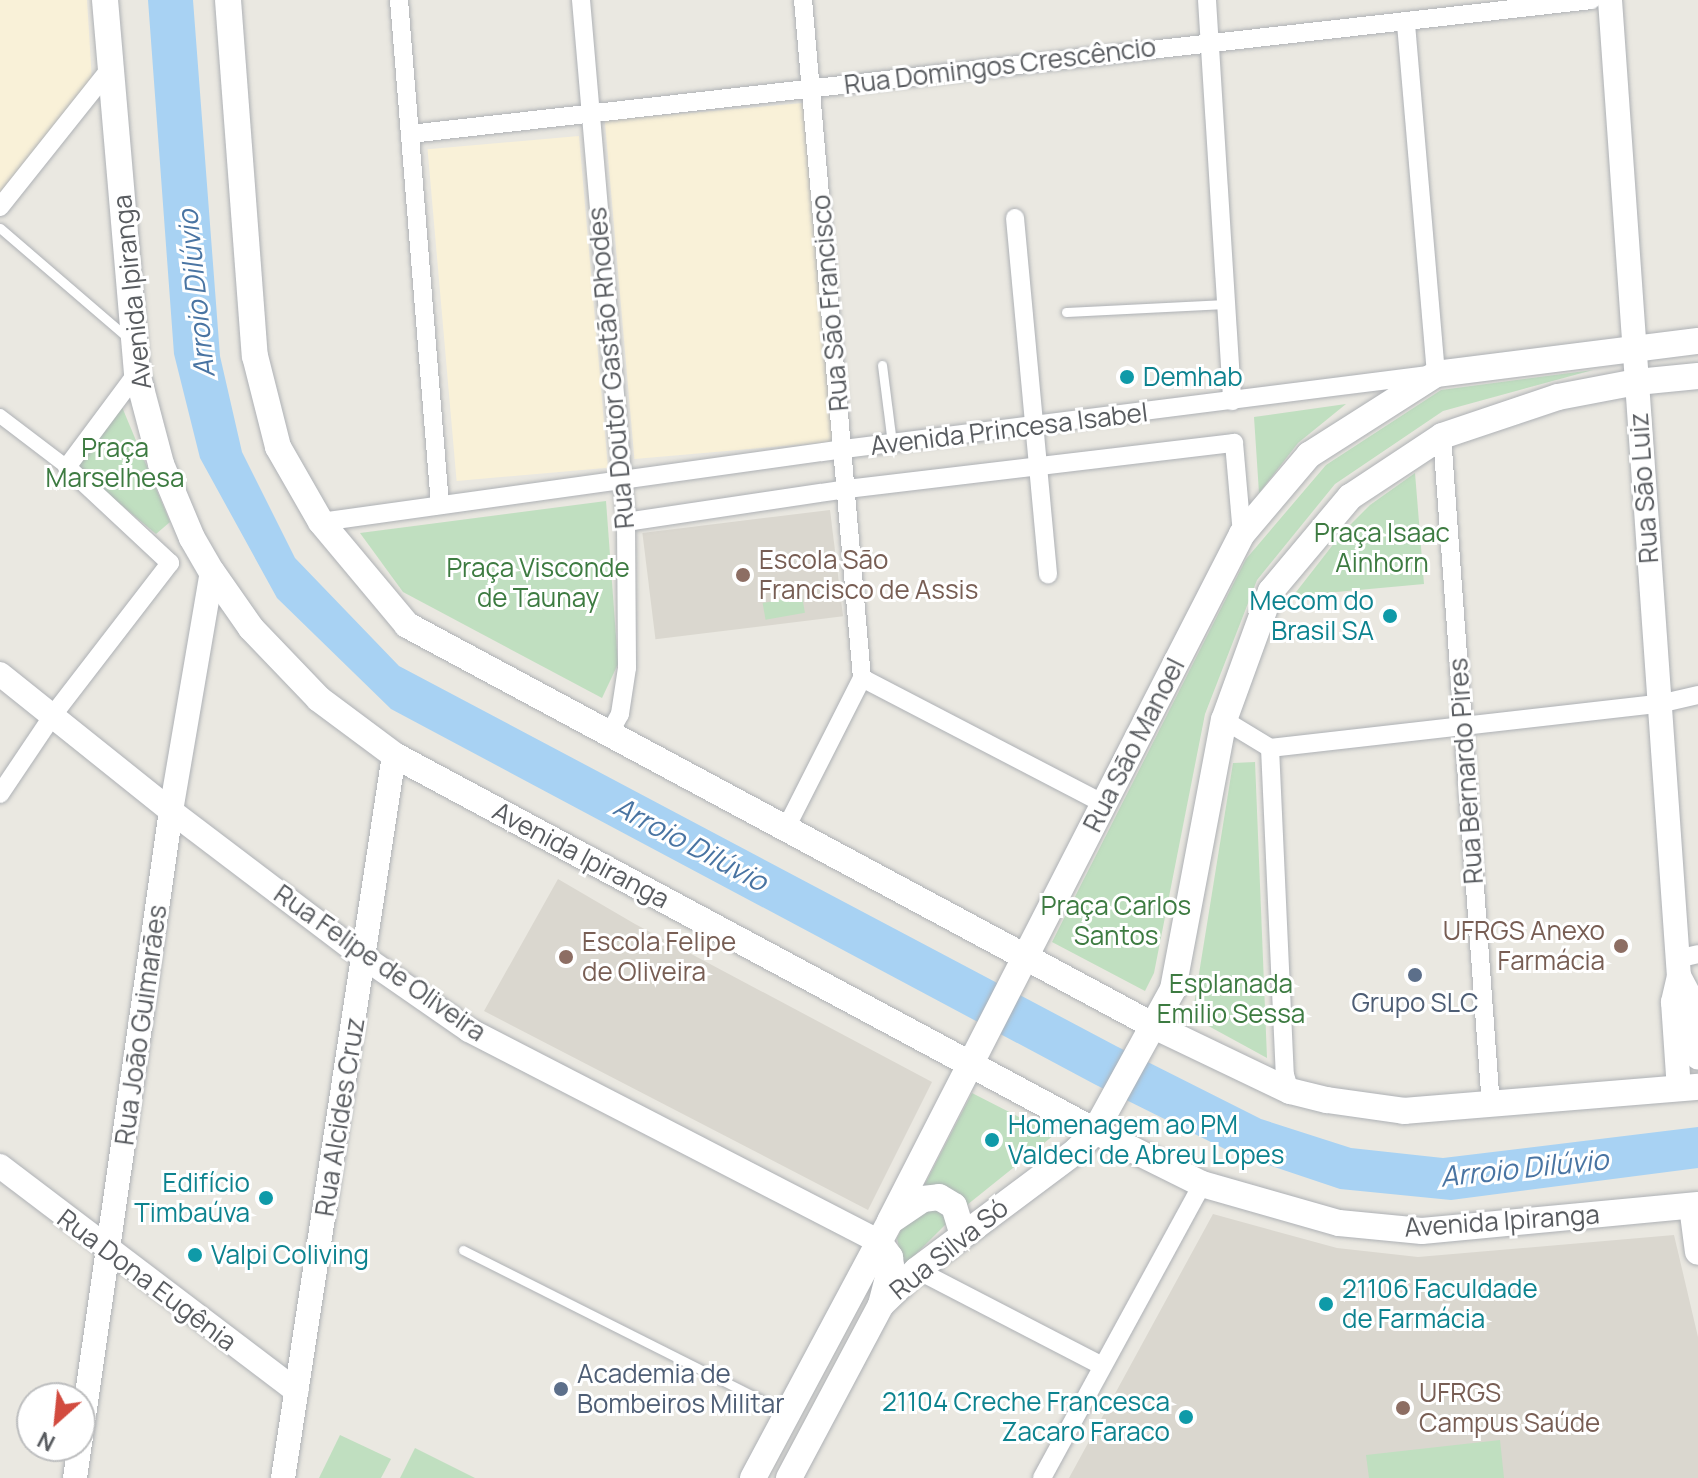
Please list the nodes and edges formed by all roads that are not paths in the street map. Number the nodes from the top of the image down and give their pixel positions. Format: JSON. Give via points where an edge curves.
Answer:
{"nodes":[{"id":1,"x":105,"y":0,"type":"edge"},
{"id":2,"x":228,"y":0,"type":"edge"},
{"id":3,"x":399,"y":0,"type":"edge"},
{"id":4,"x":581,"y":0,"type":"edge"},
{"id":5,"x":803,"y":0,"type":"edge"},
{"id":6,"x":1207,"y":0,"type":"edge"},
{"id":7,"x":1591,"y":0,"type":"edge"},
{"id":8,"x":1610,"y":0,"type":"edge"},
{"id":9,"x":1406,"y":21,"type":"junction"},
{"id":10,"x":1210,"y":41,"type":"junction"},
{"id":11,"x":109,"y":70,"type":"junction"},
{"id":12,"x":811,"y":88,"type":"junction"},
{"id":13,"x":588,"y":114,"type":"junction"},
{"id":14,"x":410,"y":134,"type":"junction"},
{"id":15,"x":0,"y":207,"type":"edge"},
{"id":16,"x":1015,"y":218,"type":"dead end"},
{"id":17,"x":0,"y":228,"type":"edge"},
{"id":18,"x":1226,"y":304,"type":"junction"},
{"id":19,"x":1066,"y":312,"type":"dead end"},
{"id":20,"x":1698,"y":341,"type":"edge"},
{"id":21,"x":134,"y":344,"type":"junction"},
{"id":22,"x":1634,"y":347,"type":"junction"},
{"id":23,"x":882,"y":365,"type":"dead end"},
{"id":24,"x":137,"y":373,"type":"junction"},
{"id":25,"x":1436,"y":374,"type":"junction"},
{"id":26,"x":1698,"y":376,"type":"edge"},
{"id":27,"x":1637,"y":382,"type":"junction"},
{"id":28,"x":1232,"y":401,"type":"junction"},
{"id":29,"x":0,"y":416,"type":"edge"},
{"id":30,"x":1033,"y":426,"type":"junction"},
{"id":31,"x":1442,"y":436,"type":"junction"},
{"id":32,"x":892,"y":443,"type":"junction"},
{"id":33,"x":844,"y":449,"type":"junction"},
{"id":34,"x":67,"y":467,"type":"junction"},
{"id":35,"x":1037,"y":467,"type":"junction"},
{"id":36,"x":620,"y":481,"type":"junction"},
{"id":37,"x":847,"y":489,"type":"junction"},
{"id":38,"x":440,"y":505,"type":"junction"},
{"id":39,"x":321,"y":522,"type":"junction"},
{"id":40,"x":626,"y":522,"type":"junction"},
{"id":41,"x":1242,"y":534,"type":"junction"},
{"id":42,"x":190,"y":567,"type":"junction"},
{"id":43,"x":1048,"y":574,"type":"dead end"},
{"id":44,"x":0,"y":674,"type":"edge"},
{"id":45,"x":862,"y":678,"type":"junction"},
{"id":46,"x":1698,"y":695,"type":"edge"},
{"id":47,"x":1659,"y":704,"type":"junction"},
{"id":48,"x":53,"y":715,"type":"junction"},
{"id":49,"x":1224,"y":720,"type":"junction"},
{"id":50,"x":1462,"y":727,"type":"junction"},
{"id":51,"x":609,"y":734,"type":"junction"},
{"id":52,"x":1270,"y":748,"type":"junction"},
{"id":53,"x":394,"y":755,"type":"junction"},
{"id":54,"x":0,"y":794,"type":"edge"},
{"id":55,"x":1104,"y":804,"type":"junction"},
{"id":56,"x":171,"y":811,"type":"junction"},
{"id":57,"x":786,"y":828,"type":"junction"},
{"id":58,"x":1046,"y":914,"type":"junction"},
{"id":59,"x":986,"y":935,"type":"junction"},
{"id":60,"x":1024,"y":955,"type":"junction"},
{"id":61,"x":365,"y":958,"type":"junction"},
{"id":62,"x":1685,"y":963,"type":"edge"},
{"id":63,"x":1152,"y":1025,"type":"junction"},
{"id":64,"x":983,"y":1035,"type":"joint"},
{"id":65,"x":1698,"y":1058,"type":"edge"},
{"id":66,"x":969,"y":1062,"type":"junction"},
{"id":67,"x":1688,"y":1088,"type":"edge"},
{"id":68,"x":1290,"y":1091,"type":"junction"},
{"id":69,"x":1491,"y":1107,"type":"junction"},
{"id":70,"x":1095,"y":1131,"type":"junction"},
{"id":71,"x":0,"y":1166,"type":"edge"},
{"id":72,"x":1202,"y":1184,"type":"junction"},
{"id":73,"x":1695,"y":1206,"type":"edge"},
{"id":74,"x":884,"y":1232,"type":"junction"},
{"id":75,"x":962,"y":1233,"type":"junction"},
{"id":76,"x":463,"y":1250,"type":"dead end"},
{"id":77,"x":109,"y":1252,"type":"junction"},
{"id":78,"x":1698,"y":1252,"type":"edge"},
{"id":79,"x":917,"y":1270,"type":"junction"},
{"id":80,"x":881,"y":1305,"type":"junction"},
{"id":81,"x":1102,"y":1366,"type":"junction"},
{"id":82,"x":296,"y":1391,"type":"junction"},
{"id":83,"x":836,"y":1392,"type":"junction"},
{"id":84,"x":787,"y":1413,"type":"junction"},
{"id":85,"x":75,"y":1478,"type":"edge"},
{"id":86,"x":283,"y":1478,"type":"edge"},
{"id":87,"x":753,"y":1478,"type":"edge"},
{"id":88,"x":789,"y":1478,"type":"edge"},
{"id":89,"x":1042,"y":1478,"type":"edge"}],
"edges":[{"from":1,"to":11,"type":"main road","name":"Avenida Ipiranga"},
{"from":2,"to":39,"type":"main road","via":[[255,356],[278,447]]},
{"from":3,"to":14,"type":"street"},
{"from":4,"to":13,"type":"street","name":"Rua Doutor Gastão Rhodes"},
{"from":5,"to":12,"type":"street","name":"Rua São Francisco"},
{"from":6,"to":10,"type":"street"},
{"from":7,"to":9,"type":"street","name":"Rua Domingos Crescêncio"},
{"from":8,"to":22,"type":"street","name":"Rua São Luiz"},
{"from":9,"to":10,"type":"street","name":"Rua Domingos Crescêncio"},
{"from":9,"to":25,"type":"street"},
{"from":10,"to":12,"type":"street","name":"Rua Domingos Crescêncio"},
{"from":10,"to":18,"type":"street"},
{"from":11,"to":15,"type":"street"},
{"from":11,"to":21,"type":"main road","name":"Avenida Ipiranga"},
{"from":12,"to":13,"type":"street","name":"Rua Domingos Crescêncio"},
{"from":12,"to":33,"type":"street","name":"Rua São Francisco"},
{"from":13,"to":14,"type":"street","name":"Rua Domingos Crescêncio"},
{"from":13,"to":36,"type":"street","name":"Rua Doutor Gastão Rhodes"},
{"from":14,"to":38,"type":"street"},
{"from":16,"to":30,"type":"street"},
{"from":17,"to":21,"type":"lane"},
{"from":18,"to":19,"type":"lane"},
{"from":18,"to":28,"type":"street"},
{"from":20,"to":22,"type":"main road","name":"Avenida Princesa Isabel"},
{"from":21,"to":24,"type":"main road","name":"Avenida Ipiranga"},
{"from":22,"to":25,"type":"main road","name":"Avenida Princesa Isabel"},
{"from":22,"to":27,"type":"street","name":"Rua São Luiz"},
{"from":23,"to":32,"type":"lane"},
{"from":24,"to":34,"type":"street"},
{"from":24,"to":42,"type":"main road","name":"Avenida Ipiranga","via":[[161,464],[192,538]]},
{"from":25,"to":28,"type":"street","name":"Avenida Princesa Isabel"},
{"from":25,"to":41,"type":"main road","name":"Rua São Manoel","via":[[1309,455]]},
{"from":26,"to":27,"type":"main road"},
{"from":27,"to":31,"type":"main road","via":[[1558,397]]},
{"from":27,"to":47,"type":"street","name":"Rua São Luiz"},
{"from":28,"to":30,"type":"street","name":"Avenida Princesa Isabel"},
{"from":29,"to":34,"type":"street"},
{"from":30,"to":32,"type":"street","name":"Avenida Princesa Isabel"},
{"from":30,"to":35,"type":"street"},
{"from":31,"to":49,"type":"main road","via":[[1350,497],[1271,591]]},
{"from":31,"to":50,"type":"street","name":"Rua Bernardo Pires"},
{"from":32,"to":33,"type":"street","name":"Avenida Princesa Isabel"},
{"from":33,"to":36,"type":"street","name":"Avenida Princesa Isabel"},
{"from":33,"to":37,"type":"street","name":"Rua São Francisco"},
{"from":34,"to":42,"type":"street"},
{"from":35,"to":37,"type":"street","name":"Avenida Princesa Isabel"},
{"from":35,"to":41,"type":"street","name":"Avenida Princesa Isabel","via":[[1234,443]]},
{"from":35,"to":43,"type":"street"},
{"from":36,"to":38,"type":"street","name":"Avenida Princesa Isabel"},
{"from":36,"to":40,"type":"street","name":"Rua Doutor Gastão Rhodes"},
{"from":37,"to":40,"type":"street","name":"Avenida Princesa Isabel"},
{"from":37,"to":45,"type":"street","name":"Rua São Francisco"},
{"from":38,"to":39,"type":"street","name":"Avenida Princesa Isabel"},
{"from":39,"to":51,"type":"main road","via":[[407,625]]},
{"from":40,"to":51,"type":"street","name":"Rua Doutor Gastão Rhodes","via":[[627,668],[620,714]]},
{"from":41,"to":55,"type":"main road","name":"Rua São Manoel"},
{"from":42,"to":48,"type":"street"},
{"from":42,"to":53,"type":"main road","name":"Avenida Ipiranga","via":[[319,699]]},
{"from":42,"to":56,"type":"street","name":"Rua João Guimarães"},
{"from":44,"to":48,"type":"street","name":"Rua Felipe de Oliveira"},
{"from":45,"to":55,"type":"street"},
{"from":45,"to":57,"type":"street"},
{"from":46,"to":47,"type":"street"},
{"from":47,"to":50,"type":"street"},
{"from":47,"to":62,"type":"street","name":"Rua São Luiz"},
{"from":48,"to":54,"type":"street"},
{"from":48,"to":56,"type":"street","name":"Rua Felipe de Oliveira"},
{"from":49,"to":52,"type":"street"},
{"from":49,"to":63,"type":"main road","via":[[1173,989]]},
{"from":50,"to":52,"type":"street"},
{"from":50,"to":69,"type":"street","name":"Rua Bernardo Pires"},
{"from":51,"to":57,"type":"main road"},
{"from":52,"to":68,"type":"street","via":[[1285,1075]]},
{"from":53,"to":61,"type":"street","name":"Rua Alcides Cruz"},
{"from":53,"to":66,"type":"main road","name":"Avenida Ipiranga"},
{"from":55,"to":58,"type":"main road","name":"Rua São Manoel"},
{"from":56,"to":61,"type":"street","name":"Rua Felipe de Oliveira"},
{"from":56,"to":77,"type":"street","name":"Rua João Guimarães"},
{"from":57,"to":59,"type":"main road"},
{"from":58,"to":59,"type":"main road"},
{"from":58,"to":60,"type":"main road","name":"Rua São Manoel"},
{"from":59,"to":60,"type":"main road"},
{"from":60,"to":63,"type":"main road"},
{"from":60,"to":64,"type":"main road","name":"Rua São Manoel"},
{"from":61,"to":74,"type":"street","name":"Rua Felipe de Oliveira","via":[[469,1030]]},
{"from":61,"to":82,"type":"street","name":"Rua Alcides Cruz"},
{"from":62,"to":65,"type":"street","name":"Rua São Luiz"},
{"from":62,"to":67,"type":"street","name":"Rua São Luiz","via":[[1673,1002]]},
{"from":63,"to":68,"type":"main road"},
{"from":63,"to":70,"type":"main road","name":"Rua Silva Só"},
{"from":64,"to":66,"type":"main road","name":"Rua Silva Só"},
{"from":66,"to":70,"type":"main road","name":"Avenida Ipiranga"},
{"from":66,"to":74,"type":"main road","name":"Rua Silva Só"},
{"from":67,"to":69,"type":"main road"},
{"from":68,"to":69,"type":"main road","via":[[1404,1111]]},
{"from":70,"to":72,"type":"main road","name":"Avenida Ipiranga"},
{"from":70,"to":75,"type":"main road","name":"Rua Silva Só","via":[[1076,1151]]},
{"from":71,"to":77,"type":"street","name":"Rua Dona Eugênia"},
{"from":72,"to":73,"type":"main road","name":"Avenida Ipiranga","via":[[1339,1223],[1422,1231]]},
{"from":72,"to":81,"type":"street"},
{"from":73,"to":78,"type":"main road"},
{"from":74,"to":75,"type":"main road","via":[[923,1199],[939,1197],[954,1206]]},
{"from":74,"to":80,"type":"main road","via":[[891,1266]]},
{"from":74,"to":84,"type":"main road","name":"Rua Silva Só"},
{"from":75,"to":79,"type":"main road","name":"Rua Silva Só"},
{"from":76,"to":84,"type":"lane"},
{"from":77,"to":82,"type":"street","name":"Rua Dona Eugênia"},
{"from":77,"to":85,"type":"street","name":"Rua João Guimarães"},
{"from":79,"to":80,"type":"main road","name":"Rua Silva Só"},
{"from":79,"to":81,"type":"street"},
{"from":80,"to":83,"type":"main road","name":"Rua Silva Só"},
{"from":81,"to":89,"type":"street"},
{"from":82,"to":86,"type":"street","name":"Rua Alcides Cruz"},
{"from":83,"to":84,"type":"lane"},
{"from":83,"to":88,"type":"main road","name":"Rua Silva Só"},
{"from":84,"to":87,"type":"main road","name":"Rua Silva Só"}]}
